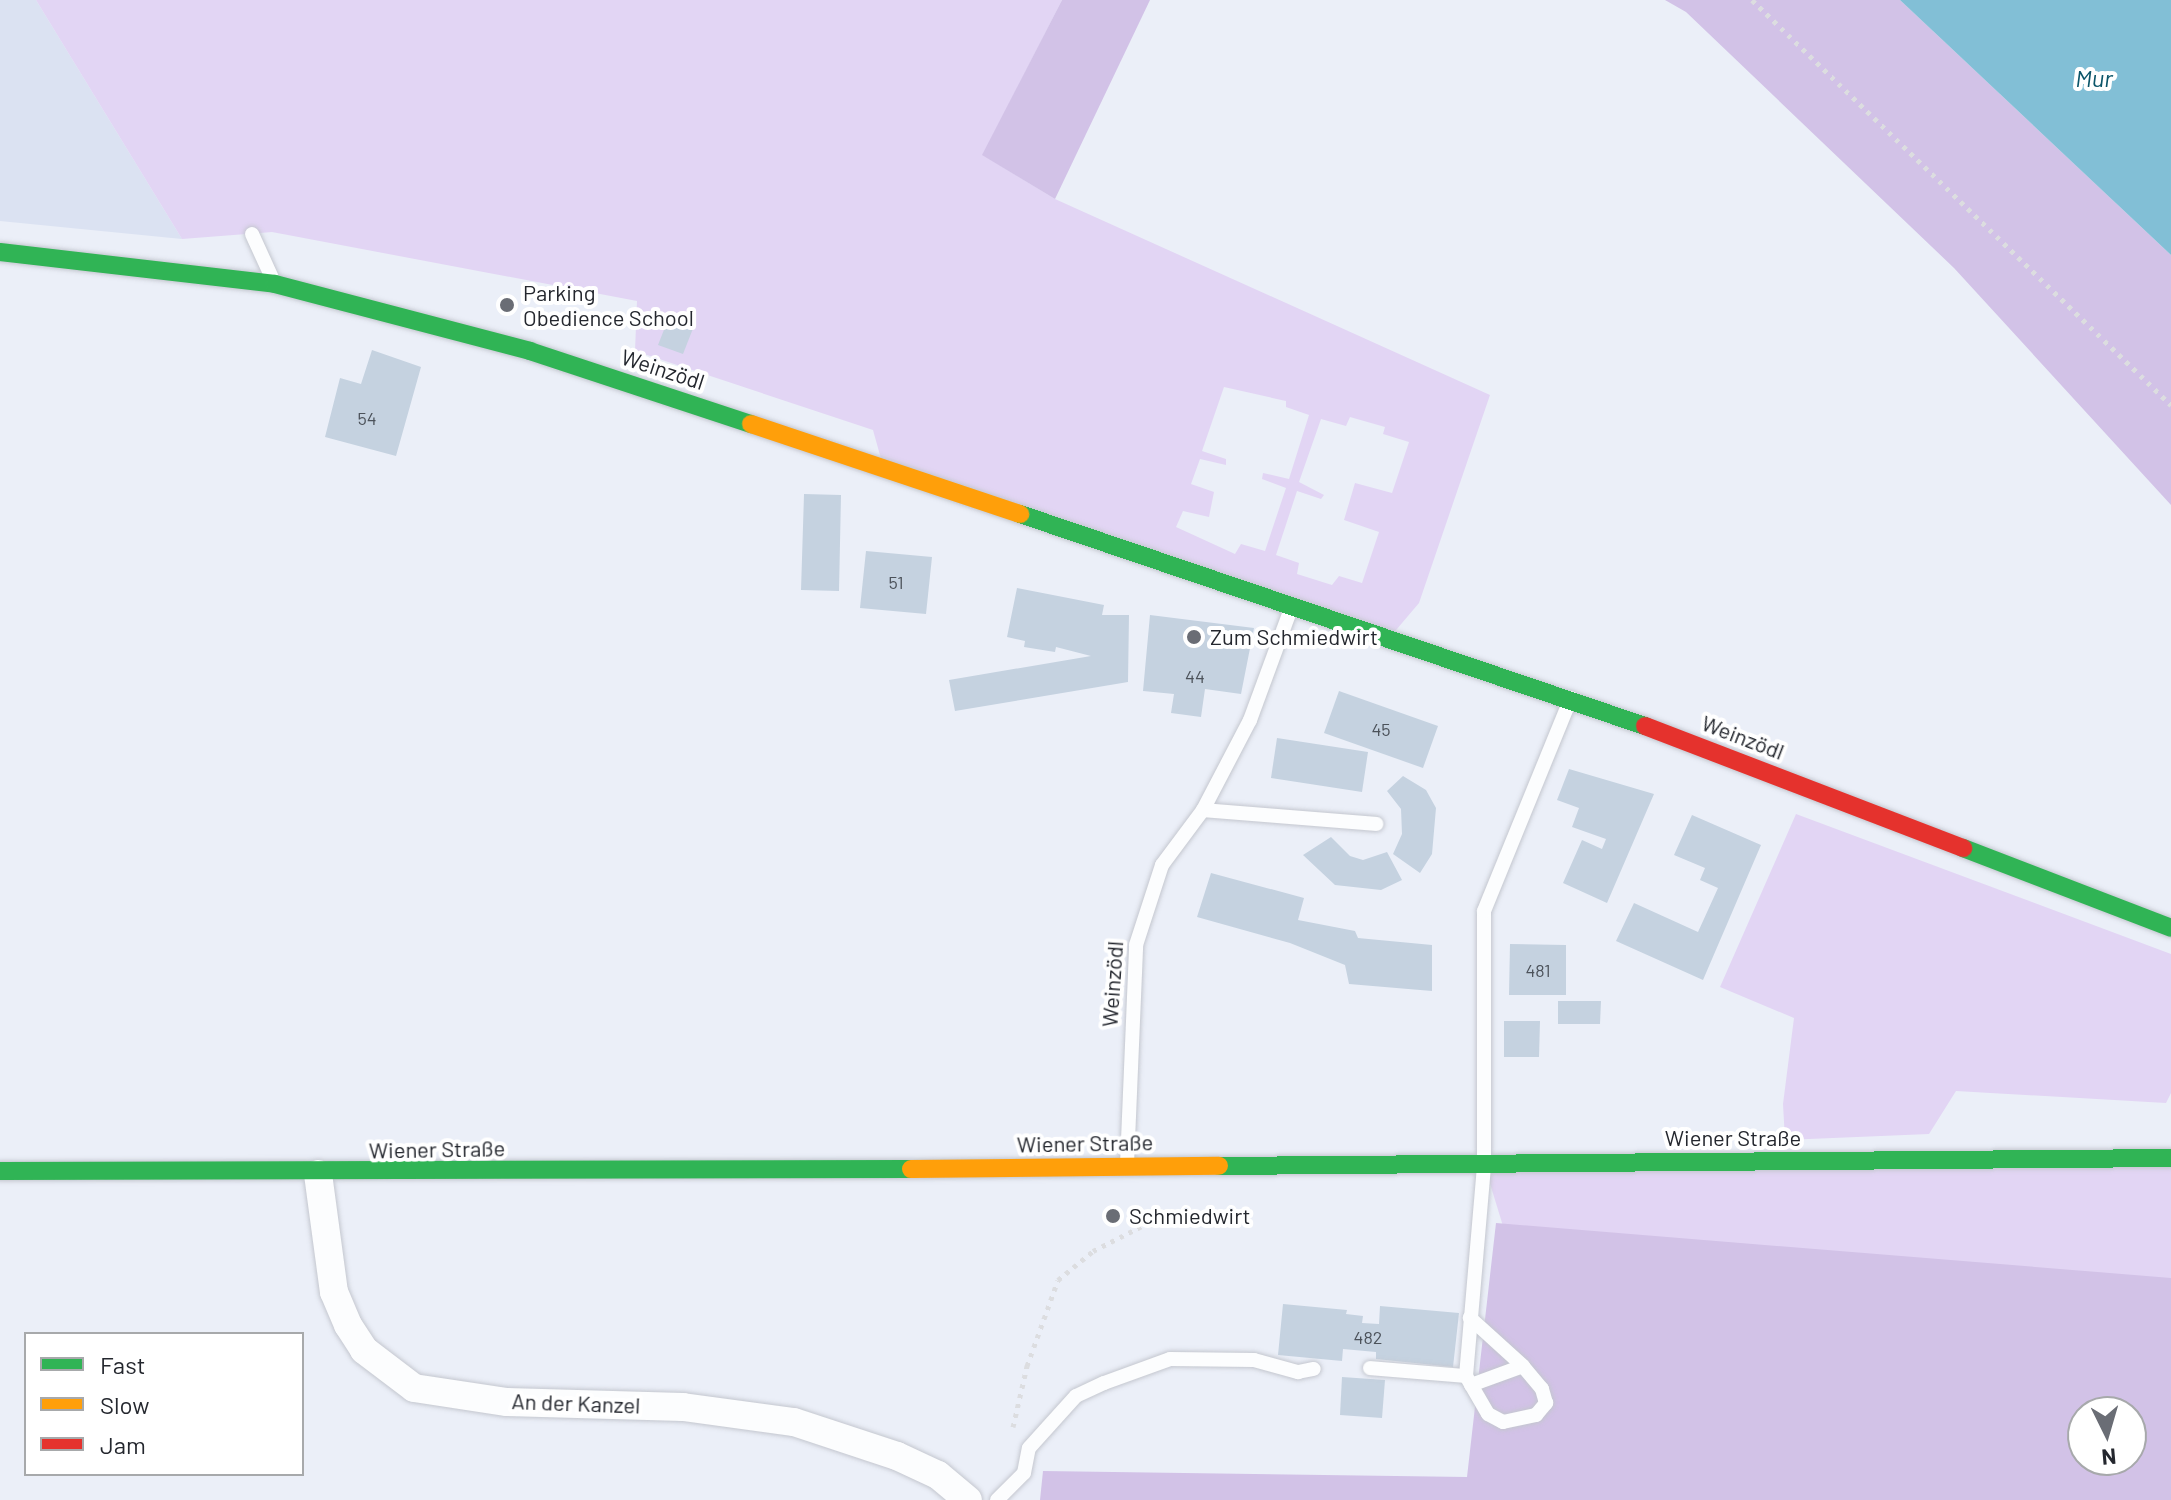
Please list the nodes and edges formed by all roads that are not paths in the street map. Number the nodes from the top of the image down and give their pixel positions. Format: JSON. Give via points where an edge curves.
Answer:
{"nodes":[{"id":1,"x":252,"y":234,"type":"dead end"},
{"id":2,"x":0,"y":252,"type":"edge"},
{"id":3,"x":275,"y":284,"type":"junction"},
{"id":4,"x":1294,"y":602,"type":"junction"},
{"id":5,"x":1571,"y":697,"type":"junction"},
{"id":6,"x":1203,"y":810,"type":"junction"},
{"id":7,"x":1376,"y":824,"type":"dead end"},
{"id":8,"x":2171,"y":928,"type":"edge"},
{"id":9,"x":2171,"y":1158,"type":"edge"},
{"id":10,"x":1484,"y":1164,"type":"junction"},
{"id":11,"x":1126,"y":1166,"type":"junction"},
{"id":12,"x":0,"y":1171,"type":"edge"},
{"id":13,"x":318,"y":1174,"type":"junction"},
{"id":14,"x":1470,"y":1318,"type":"junction"},
{"id":15,"x":1523,"y":1366,"type":"junction"},
{"id":16,"x":1370,"y":1368,"type":"dead end"},
{"id":17,"x":1314,"y":1369,"type":"dead end"},
{"id":18,"x":1468,"y":1380,"type":"junction"},
{"id":19,"x":968,"y":1500,"type":"edge"},
{"id":20,"x":997,"y":1500,"type":"edge"}],
"edges":[{"from":1,"to":3,"type":"lane"},
{"from":2,"to":3,"type":"street","name":"Weinzödl"},
{"from":3,"to":4,"type":"street","name":"Weinzödl","via":[[530,351]]},
{"from":4,"to":5,"type":"street","name":"Weinzödl"},
{"from":4,"to":6,"type":"lane","name":"Weinzödl","via":[[1250,720]]},
{"from":5,"to":8,"type":"street","name":"Weinzödl"},
{"from":5,"to":10,"type":"lane","via":[[1484,911]]},
{"from":6,"to":7,"type":"lane"},
{"from":6,"to":11,"type":"lane","name":"Weinzödl","via":[[1162,865],[1136,945]]},
{"from":9,"to":10,"type":"street","name":"Wiener Straße"},
{"from":10,"to":11,"type":"street","name":"Wiener Straße"},
{"from":10,"to":14,"type":"lane"},
{"from":11,"to":13,"type":"street","name":"Wiener Straße"},
{"from":12,"to":13,"type":"street","name":"Wiener Straße"},
{"from":13,"to":19,"type":"street","name":"An der Kanzel","via":[[334,1292],[348,1325],[364,1350],[414,1388],[460,1398],[683,1407],[794,1422],[897,1456],[938,1475]]},
{"from":14,"to":15,"type":"lane"},
{"from":14,"to":18,"type":"lane"},
{"from":15,"to":18,"type":"lane"},
{"from":15,"to":18,"type":"lane","via":[[1546,1403],[1520,1421],[1503,1422],[1488,1414]]},
{"from":16,"to":18,"type":"lane"},
{"from":17,"to":20,"type":"lane","via":[[1298,1372],[1254,1360],[1170,1359],[1104,1383],[1076,1396],[1029,1448],[1024,1473]]}]}
